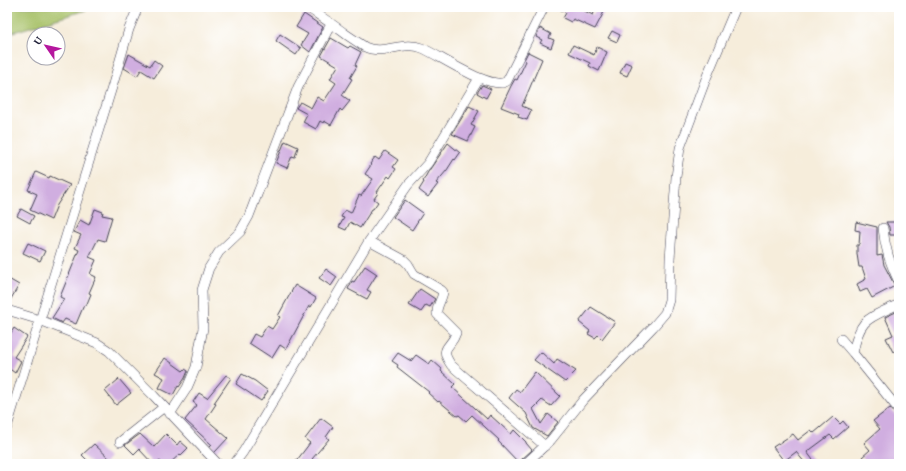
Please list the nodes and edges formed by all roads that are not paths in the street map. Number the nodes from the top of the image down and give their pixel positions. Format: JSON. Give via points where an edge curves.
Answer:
{"nodes":[{"id":1,"x":138,"y":7,"type":"edge"},
{"id":2,"x":307,"y":7,"type":"edge"},
{"id":3,"x":544,"y":7,"type":"edge"},
{"id":4,"x":736,"y":7,"type":"edge"},
{"id":5,"x":331,"y":24,"type":"junction"},
{"id":6,"x":479,"y":78,"type":"junction"},
{"id":7,"x":883,"y":228,"type":"dead end"},
{"id":8,"x":369,"y":241,"type":"junction"},
{"id":9,"x":899,"y":282,"type":"edge"},
{"id":10,"x":899,"y":304,"type":"edge"},
{"id":11,"x":7,"y":310,"type":"edge"},
{"id":12,"x":40,"y":320,"type":"junction"},
{"id":13,"x":841,"y":339,"type":"dead end"},
{"id":14,"x":853,"y":353,"type":"junction"},
{"id":15,"x":164,"y":407,"type":"junction"},
{"id":16,"x":899,"y":410,"type":"edge"},
{"id":17,"x":170,"y":414,"type":"junction"},
{"id":18,"x":7,"y":427,"type":"edge"},
{"id":19,"x":120,"y":442,"type":"dead end"},
{"id":20,"x":545,"y":446,"type":"junction"},
{"id":21,"x":218,"y":464,"type":"edge"},
{"id":22,"x":234,"y":464,"type":"edge"},
{"id":23,"x":525,"y":464,"type":"edge"}],
"edges":[{"from":1,"to":12,"type":"street","via":[[129,29]]},
{"from":2,"to":5,"type":"street"},
{"from":3,"to":6,"type":"street","via":[[507,80],[499,84]]},
{"from":4,"to":20,"type":"street","via":[[680,148],[669,300],[665,313],[583,400]]},
{"from":5,"to":6,"type":"street","via":[[365,47],[382,51],[408,45],[420,47]]},
{"from":5,"to":17,"type":"street","via":[[298,87],[249,216],[240,232],[219,252],[209,268],[202,290],[203,328],[196,367],[187,388]]},
{"from":6,"to":8,"type":"street","via":[[428,163],[408,185]]},
{"from":7,"to":9,"type":"street","via":[[888,259]]},
{"from":8,"to":20,"type":"street","via":[[404,260],[414,274],[441,290],[443,294],[436,314],[456,333],[445,350],[445,357]]},
{"from":8,"to":22,"type":"street"},
{"from":10,"to":14,"type":"street","via":[[865,322],[856,338]]},
{"from":11,"to":12,"type":"street"},
{"from":12,"to":15,"type":"street","via":[[109,351]]},
{"from":12,"to":18,"type":"street"},
{"from":13,"to":14,"type":"street"},
{"from":14,"to":16,"type":"street"},
{"from":15,"to":17,"type":"street"},
{"from":15,"to":19,"type":"street"},
{"from":17,"to":21,"type":"street"},
{"from":20,"to":23,"type":"street"}]}
